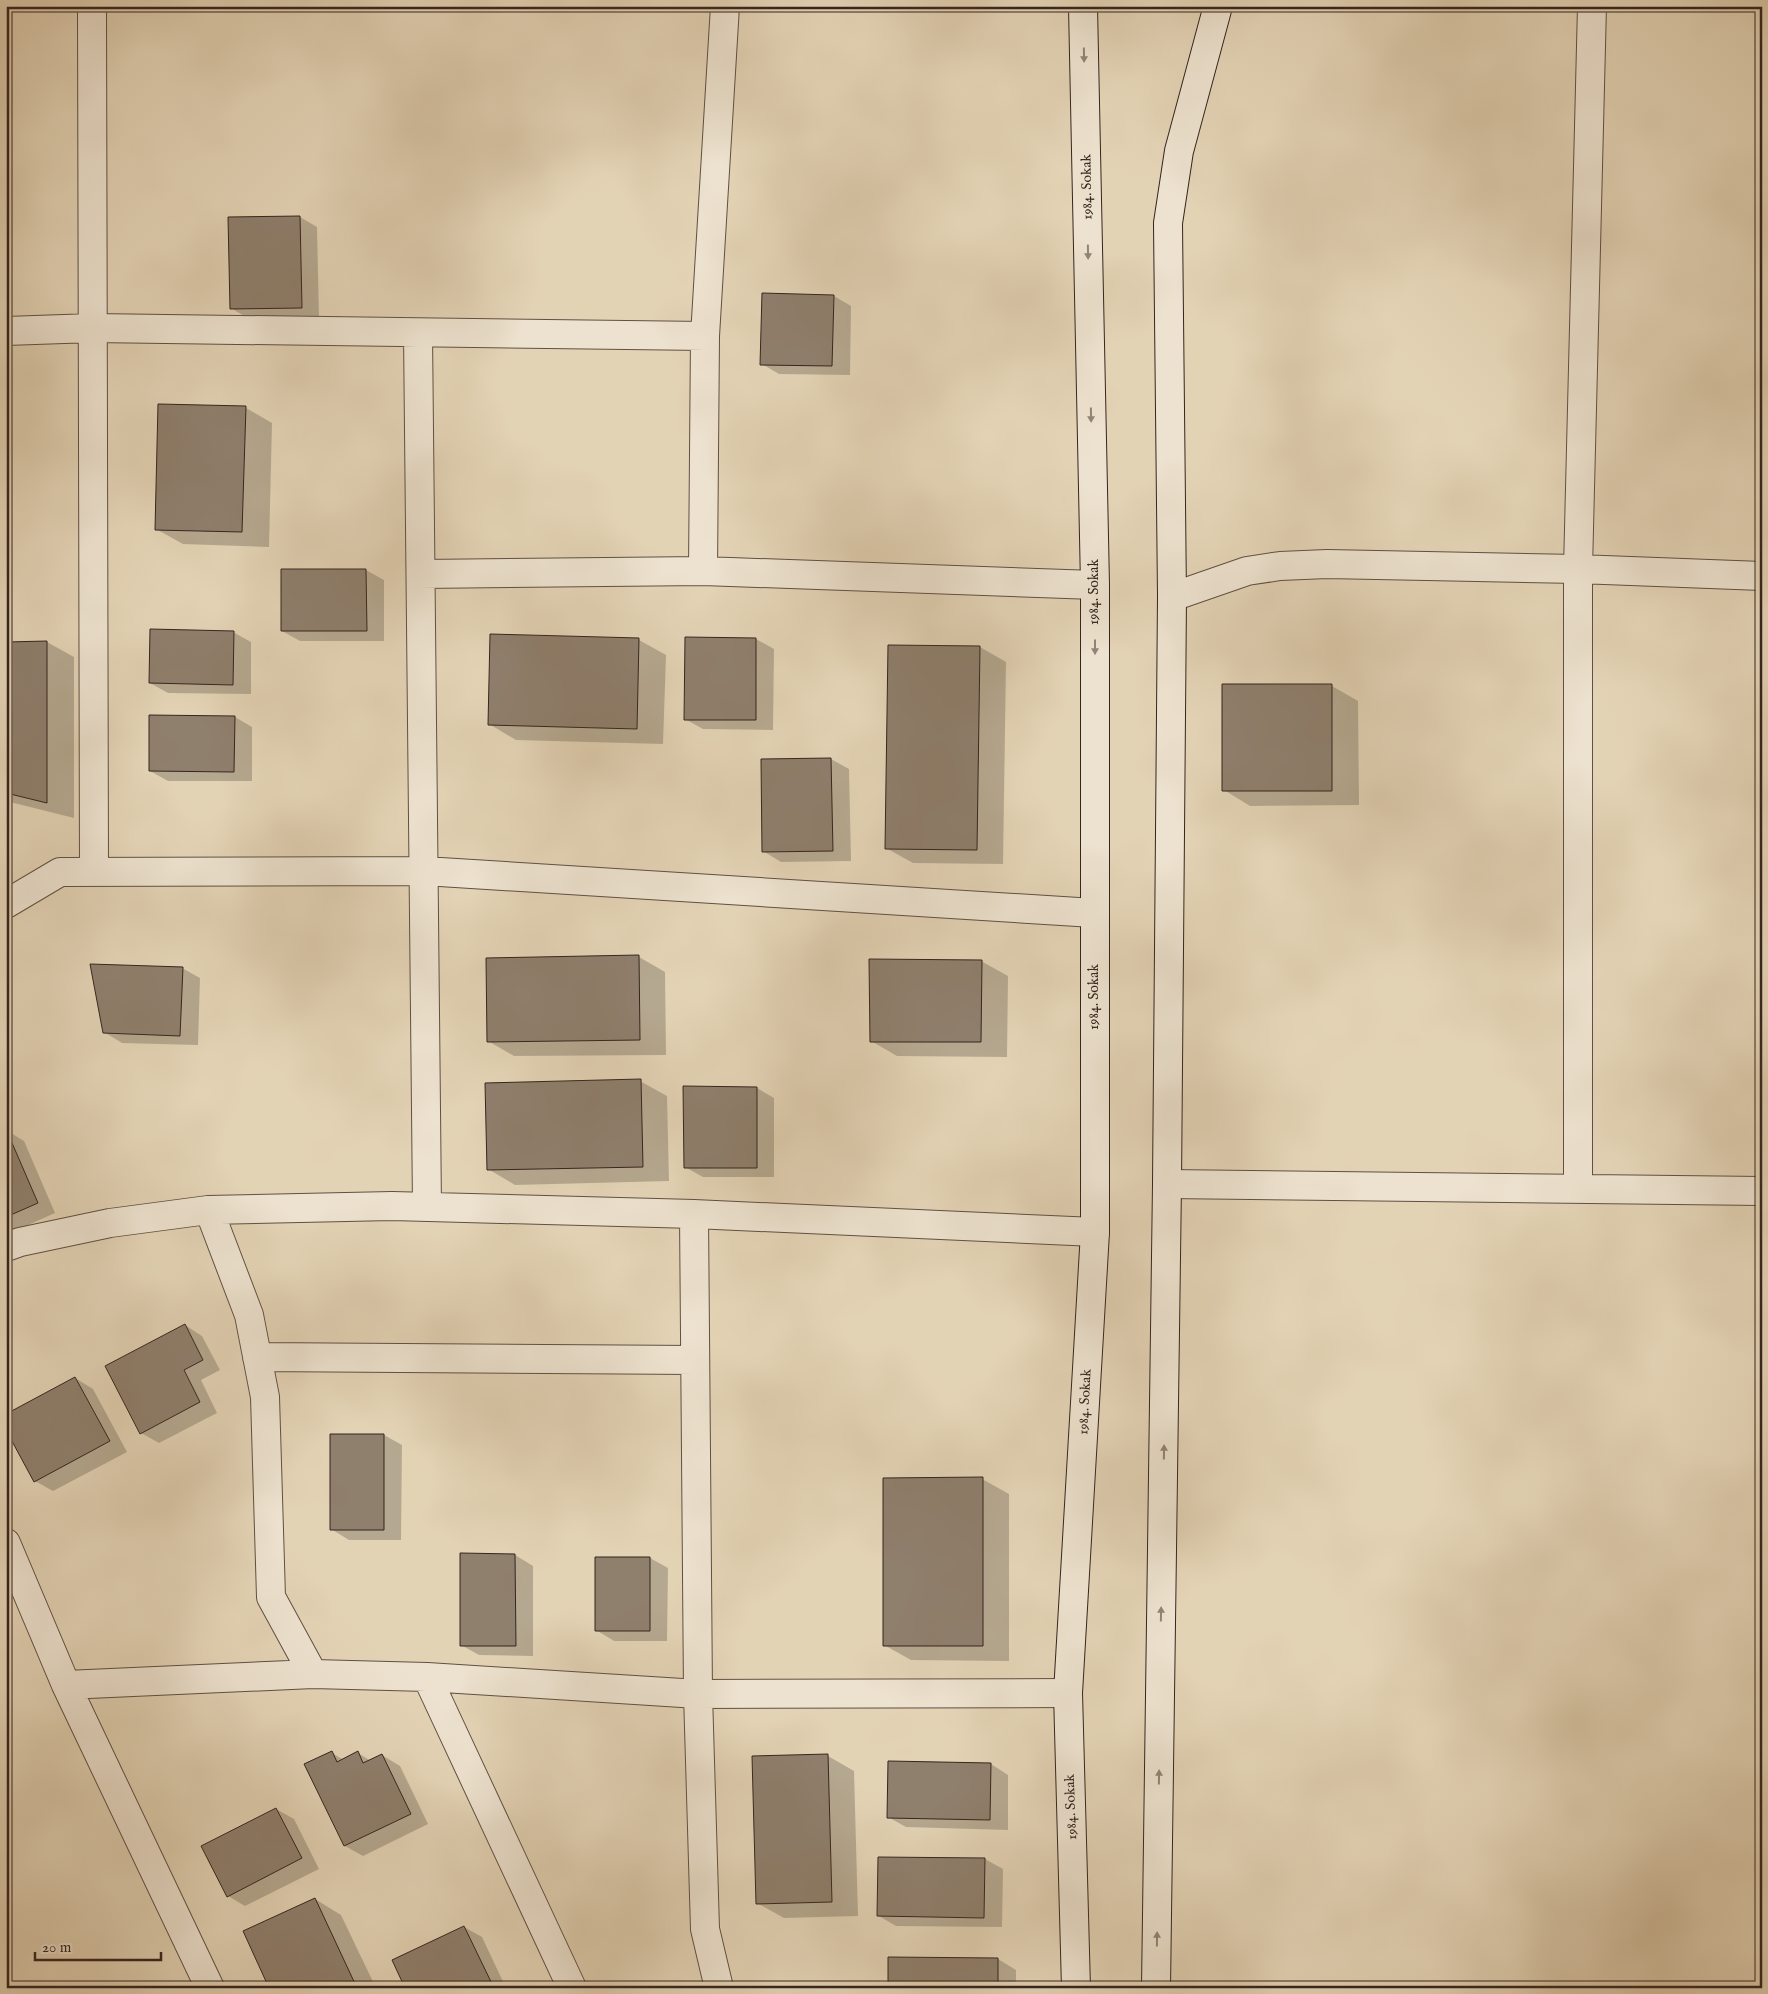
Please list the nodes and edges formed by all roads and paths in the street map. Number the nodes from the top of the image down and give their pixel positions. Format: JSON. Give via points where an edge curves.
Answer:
{"nodes":[{"id":1,"x":92,"y":6,"type":"edge"},
{"id":2,"x":725,"y":6,"type":"edge"},
{"id":3,"x":1083,"y":6,"type":"edge"},
{"id":4,"x":1218,"y":6,"type":"edge"},
{"id":5,"x":1592,"y":6,"type":"edge"},
{"id":6,"x":93,"y":328,"type":"junction"},
{"id":7,"x":6,"y":330,"type":"edge"},
{"id":8,"x":418,"y":333,"type":"junction"},
{"id":9,"x":705,"y":336,"type":"junction"},
{"id":10,"x":1578,"y":569,"type":"junction"},
{"id":11,"x":702,"y":571,"type":"junction"},
{"id":12,"x":421,"y":574,"type":"junction"},
{"id":13,"x":1762,"y":576,"type":"edge"},
{"id":14,"x":1095,"y":585,"type":"junction"},
{"id":15,"x":1172,"y":598,"type":"junction"},
{"id":16,"x":424,"y":871,"type":"junction"},
{"id":17,"x":94,"y":872,"type":"junction"},
{"id":18,"x":6,"y":904,"type":"edge"},
{"id":19,"x":1094,"y":913,"type":"junction"},
{"id":20,"x":1167,"y":1184,"type":"junction"},
{"id":21,"x":1578,"y":1189,"type":"junction"},
{"id":22,"x":1762,"y":1191,"type":"edge"},
{"id":23,"x":427,"y":1207,"type":"junction"},
{"id":24,"x":209,"y":1210,"type":"junction"},
{"id":25,"x":694,"y":1214,"type":"junction"},
{"id":26,"x":1095,"y":1232,"type":"junction"},
{"id":27,"x":6,"y":1247,"type":"edge"},
{"id":28,"x":257,"y":1357,"type":"junction"},
{"id":29,"x":695,"y":1360,"type":"junction"},
{"id":30,"x":6,"y":1543,"type":"edge"},
{"id":31,"x":313,"y":1674,"type":"junction"},
{"id":32,"x":427,"y":1677,"type":"junction"},
{"id":33,"x":66,"y":1685,"type":"junction"},
{"id":34,"x":1068,"y":1693,"type":"junction"},
{"id":35,"x":698,"y":1694,"type":"junction"},
{"id":36,"x":210,"y":1988,"type":"edge"},
{"id":37,"x":572,"y":1988,"type":"edge"},
{"id":38,"x":719,"y":1988,"type":"edge"},
{"id":39,"x":1076,"y":1988,"type":"edge"},
{"id":40,"x":1156,"y":1988,"type":"edge"}],
"edges":[{"from":1,"to":6,"type":"street"},
{"from":2,"to":9,"type":"street"},
{"from":3,"to":14,"type":"street","name":"1984. Sokak","one_way":true},
{"from":4,"to":15,"type":"street","via":[[1179,151],[1168,223]]},
{"from":5,"to":10,"type":"street"},
{"from":6,"to":7,"type":"street"},
{"from":6,"to":8,"type":"street"},
{"from":6,"to":17,"type":"street"},
{"from":8,"to":9,"type":"street"},
{"from":8,"to":12,"type":"street"},
{"from":9,"to":11,"type":"street"},
{"from":10,"to":13,"type":"street"},
{"from":10,"to":15,"type":"street","via":[[1280,566],[1248,571]]},
{"from":10,"to":21,"type":"street"},
{"from":11,"to":12,"type":"street"},
{"from":11,"to":14,"type":"street"},
{"from":12,"to":16,"type":"street"},
{"from":14,"to":19,"type":"street","name":"1984. Sokak","one_way":true},
{"from":15,"to":20,"type":"street"},
{"from":16,"to":17,"type":"street"},
{"from":16,"to":19,"type":"street"},
{"from":16,"to":23,"type":"street"},
{"from":17,"to":18,"type":"street","via":[[60,872]]},
{"from":19,"to":26,"type":"street","name":"1984. Sokak"},
{"from":20,"to":21,"type":"street"},
{"from":40,"to":20,"type":"street","one_way":true},
{"from":21,"to":22,"type":"street"},
{"from":23,"to":24,"type":"street"},
{"from":23,"to":25,"type":"street"},
{"from":24,"to":27,"type":"street","via":[[110,1223]]},
{"from":24,"to":28,"type":"street","via":[[249,1315]]},
{"from":25,"to":26,"type":"street"},
{"from":25,"to":29,"type":"street"},
{"from":26,"to":34,"type":"street","name":"1984. Sokak"},
{"from":28,"to":29,"type":"street"},
{"from":28,"to":31,"type":"street","via":[[265,1398],[271,1597]]},
{"from":29,"to":35,"type":"street"},
{"from":30,"to":33,"type":"street"},
{"from":31,"to":32,"type":"street"},
{"from":31,"to":33,"type":"street"},
{"from":32,"to":35,"type":"street"},
{"from":32,"to":37,"type":"street"},
{"from":33,"to":36,"type":"street"},
{"from":34,"to":35,"type":"street"},
{"from":34,"to":39,"type":"street","name":"1984. Sokak"},
{"from":35,"to":38,"type":"street","via":[[705,1929]]}]}
